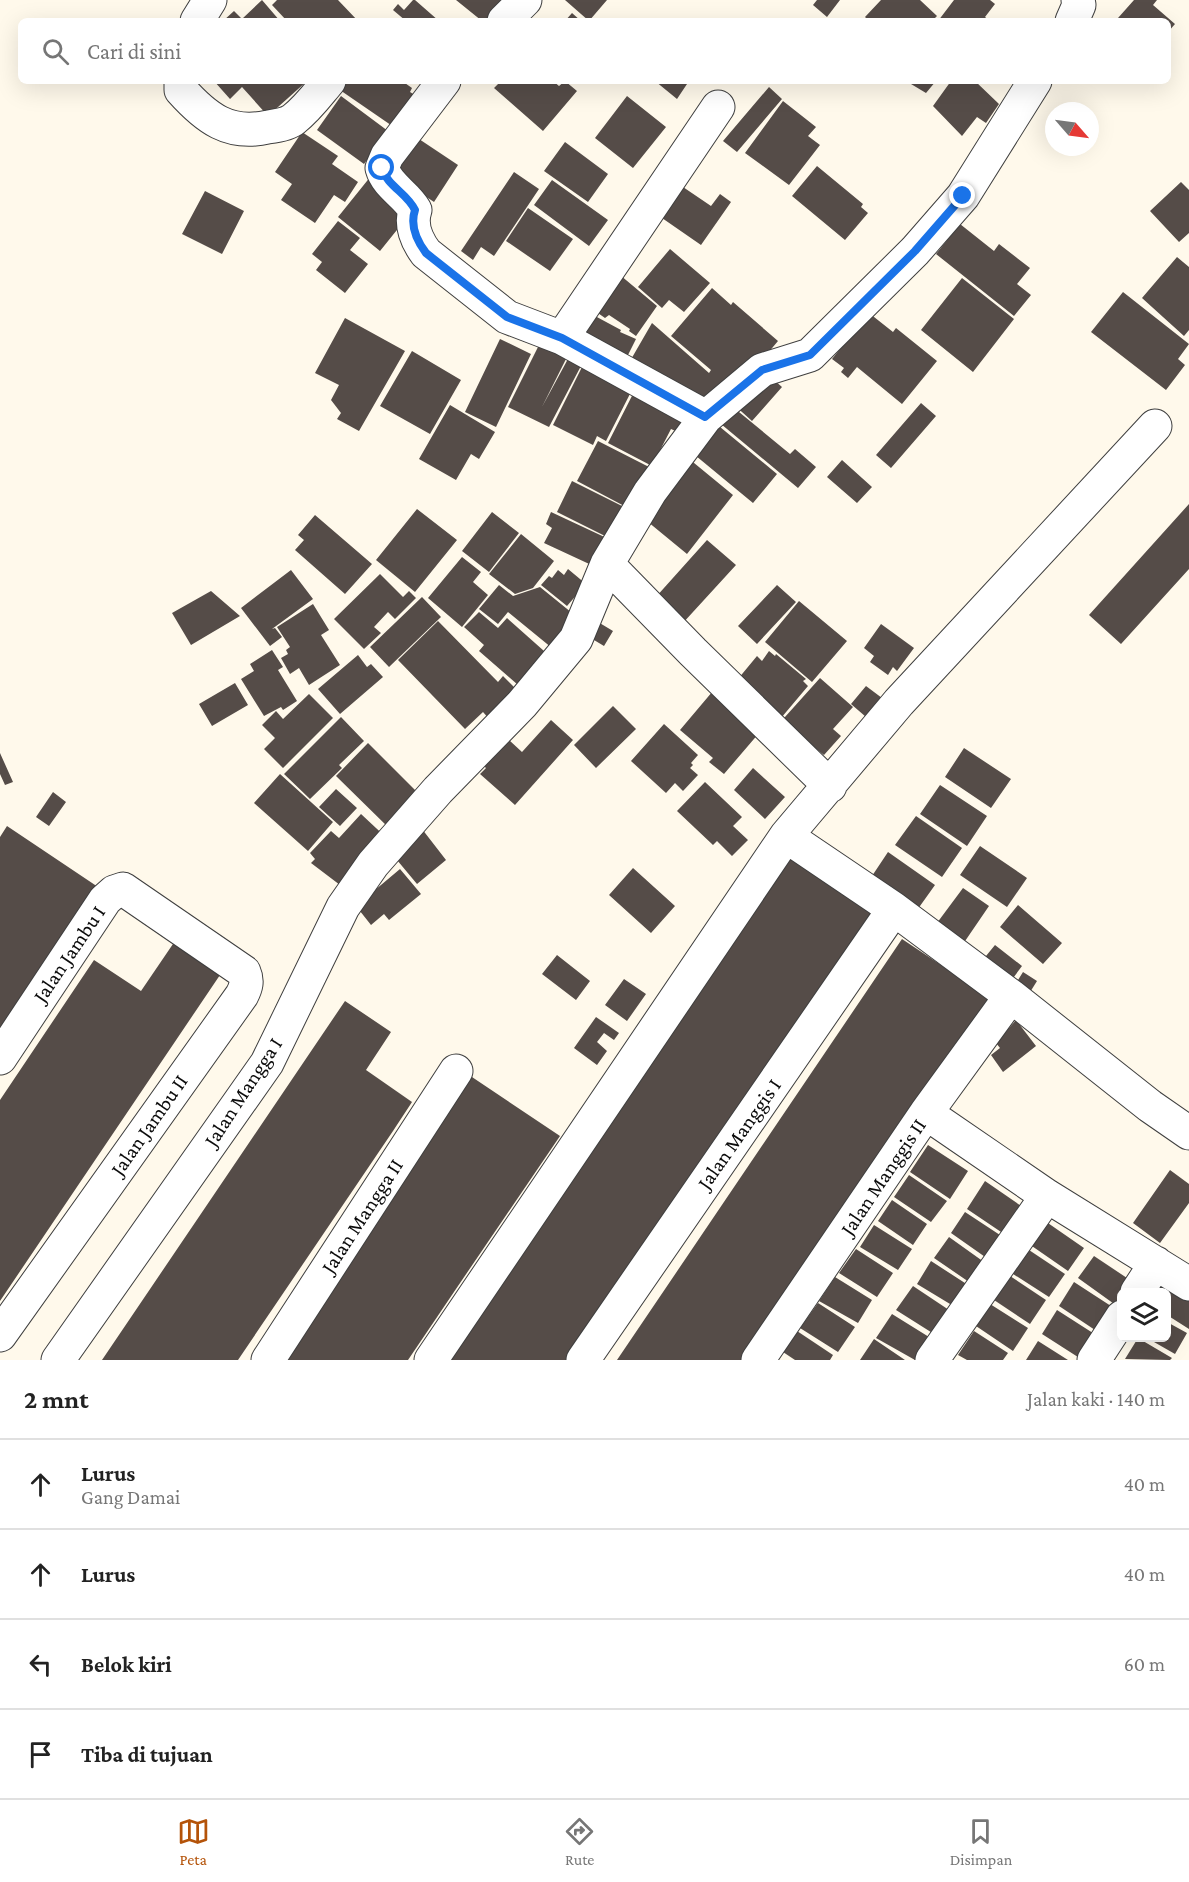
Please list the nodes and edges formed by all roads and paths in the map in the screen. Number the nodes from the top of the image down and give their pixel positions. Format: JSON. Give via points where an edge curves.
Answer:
{"nodes":[{"id":1,"x":210,"y":0,"type":"edge"},
{"id":2,"x":525,"y":0,"type":"edge"},
{"id":3,"x":1078,"y":0,"type":"edge"},
{"id":4,"x":199,"y":18,"type":"edge"},
{"id":5,"x":507,"y":18,"type":"edge"},
{"id":6,"x":1073,"y":18,"type":"edge"},
{"id":7,"x":181,"y":84,"type":"edge"},
{"id":8,"x":326,"y":84,"type":"edge"},
{"id":9,"x":442,"y":84,"type":"edge"},
{"id":10,"x":1033,"y":84,"type":"edge"},
{"id":11,"x":718,"y":108,"type":"dead end"},
{"id":12,"x":562,"y":338,"type":"junction"},
{"id":13,"x":705,"y":417,"type":"junction"},
{"id":14,"x":1155,"y":426,"type":"dead end"},
{"id":15,"x":607,"y":564,"type":"junction"},
{"id":16,"x":830,"y":786,"type":"junction"},
{"id":17,"x":786,"y":836,"type":"junction"},
{"id":18,"x":894,"y":909,"type":"junction"},
{"id":19,"x":185,"y":930,"type":"joint"},
{"id":20,"x":1011,"y":996,"type":"junction"},
{"id":21,"x":0,"y":1058,"type":"edge"},
{"id":22,"x":456,"y":1071,"type":"dead end"},
{"id":23,"x":926,"y":1113,"type":"junction"},
{"id":24,"x":1189,"y":1133,"type":"edge"},
{"id":25,"x":1047,"y":1196,"type":"junction"},
{"id":26,"x":1156,"y":1263,"type":"junction"},
{"id":27,"x":1189,"y":1284,"type":"edge"},
{"id":28,"x":1140,"y":1288,"type":"edge"},
{"id":29,"x":1117,"y":1325,"type":"edge"},
{"id":30,"x":0,"y":1335,"type":"edge"},
{"id":31,"x":58,"y":1360,"type":"edge"},
{"id":32,"x":268,"y":1360,"type":"edge"},
{"id":33,"x":431,"y":1360,"type":"edge"},
{"id":34,"x":583,"y":1360,"type":"edge"},
{"id":35,"x":758,"y":1360,"type":"edge"},
{"id":36,"x":932,"y":1360,"type":"edge"},
{"id":37,"x":1094,"y":1360,"type":"edge"}],
"edges":[{"from":1,"to":4,"type":"street"},
{"from":2,"to":5,"type":"street"},
{"from":3,"to":6,"type":"street"},
{"from":7,"to":8,"type":"street","via":[[181,90],[201,112],[221,124],[252,131],[293,120]]},
{"from":9,"to":12,"type":"street","via":[[387,156],[382,168],[385,178],[411,202],[418,242],[426,253],[507,317]]},
{"from":10,"to":13,"type":"street","name":"Jalan Mangga I","via":[[963,196],[915,251],[810,355],[762,370]]},
{"from":11,"to":12,"type":"street"},
{"from":12,"to":13,"type":"street"},
{"from":13,"to":15,"type":"street","name":"Jalan Mangga I","via":[[650,492]]},
{"from":14,"to":16,"type":"street","via":[[899,702]]},
{"from":15,"to":16,"type":"street"},
{"from":15,"to":31,"type":"street","name":"Jalan Mangga I","via":[[576,639],[522,704],[373,864],[343,908],[267,1063]]},
{"from":16,"to":17,"type":"street"},
{"from":17,"to":18,"type":"street"},
{"from":17,"to":33,"type":"street"},
{"from":18,"to":20,"type":"street"},
{"from":18,"to":34,"type":"street","name":"Jalan Manggis I"},
{"from":19,"to":21,"type":"street","name":"Jalan Jambu I","via":[[123,889],[114,892]]},
{"from":19,"to":30,"type":"street","name":"Jalan Jambu II","via":[[244,972],[245,988]]},
{"from":20,"to":23,"type":"street","name":"Jalan Manggis II"},
{"from":20,"to":24,"type":"street"},
{"from":22,"to":32,"type":"street","name":"Jalan Mangga II"},
{"from":23,"to":25,"type":"street"},
{"from":23,"to":35,"type":"street","name":"Jalan Manggis II"},
{"from":25,"to":26,"type":"street"},
{"from":25,"to":36,"type":"street"},
{"from":26,"to":27,"type":"street"},
{"from":26,"to":28,"type":"street"},
{"from":29,"to":37,"type":"street"}]}
